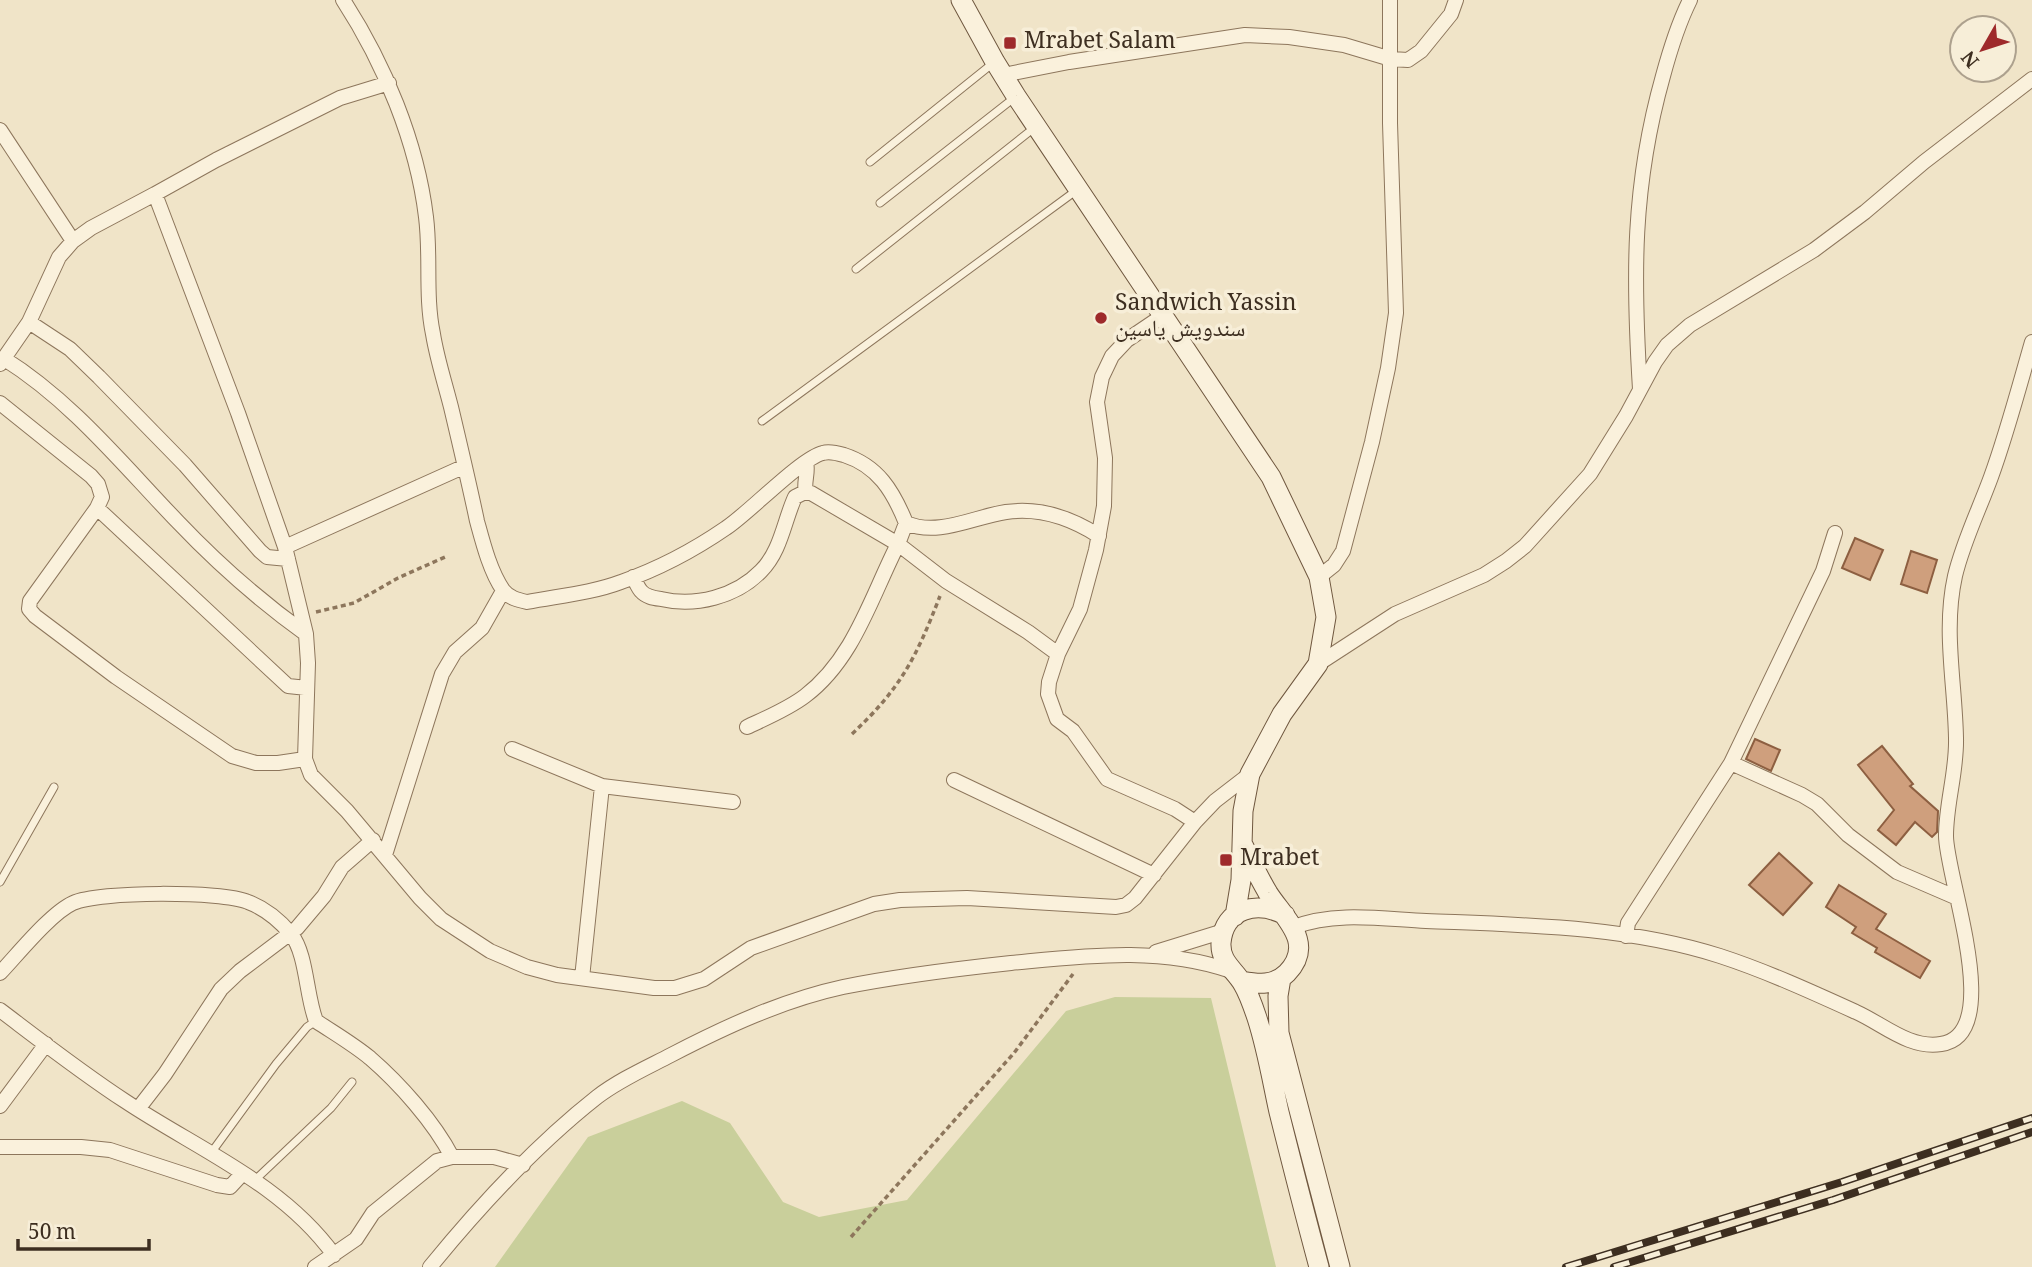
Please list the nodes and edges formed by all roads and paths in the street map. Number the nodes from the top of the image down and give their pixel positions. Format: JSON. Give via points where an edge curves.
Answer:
{"nodes":[{"id":1,"x":343,"y":0,"type":"edge"},
{"id":2,"x":961,"y":0,"type":"edge"},
{"id":3,"x":1390,"y":0,"type":"edge"},
{"id":4,"x":1456,"y":0,"type":"edge"},
{"id":5,"x":1690,"y":0,"type":"edge"},
{"id":6,"x":1391,"y":60,"type":"junction"},
{"id":7,"x":999,"y":69,"type":"junction"},
{"id":8,"x":2032,"y":79,"type":"edge"},
{"id":9,"x":389,"y":83,"type":"junction"},
{"id":10,"x":1016,"y":96,"type":"junction"},
{"id":11,"x":1037,"y":126,"type":"junction"},
{"id":12,"x":1,"y":135,"type":"edge"},
{"id":13,"x":870,"y":162,"type":"dead end"},
{"id":14,"x":1077,"y":189,"type":"junction"},
{"id":15,"x":155,"y":194,"type":"junction"},
{"id":16,"x":880,"y":204,"type":"dead end"},
{"id":17,"x":73,"y":241,"type":"junction"},
{"id":18,"x":856,"y":269,"type":"dead end"},
{"id":19,"x":1164,"y":315,"type":"junction"},
{"id":20,"x":29,"y":322,"type":"junction"},
{"id":21,"x":2032,"y":342,"type":"edge"},
{"id":22,"x":2,"y":361,"type":"edge"},
{"id":23,"x":1640,"y":389,"type":"junction"},
{"id":24,"x":0,"y":403,"type":"edge"},
{"id":25,"x":762,"y":421,"type":"dead end"},
{"id":26,"x":806,"y":463,"type":"junction"},
{"id":27,"x":463,"y":467,"type":"junction"},
{"id":28,"x":806,"y":493,"type":"junction"},
{"id":29,"x":97,"y":509,"type":"junction"},
{"id":30,"x":906,"y":523,"type":"junction"},
{"id":31,"x":1835,"y":533,"type":"dead end"},
{"id":32,"x":1099,"y":536,"type":"junction"},
{"id":33,"x":898,"y":544,"type":"junction"},
{"id":34,"x":287,"y":553,"type":"junction"},
{"id":35,"x":445,"y":557,"type":"dead end"},
{"id":36,"x":633,"y":577,"type":"junction"},
{"id":37,"x":1319,"y":577,"type":"junction"},
{"id":38,"x":946,"y":581,"type":"junction"},
{"id":39,"x":503,"y":591,"type":"junction"},
{"id":40,"x":302,"y":615,"type":"junction"},
{"id":41,"x":306,"y":634,"type":"junction"},
{"id":42,"x":1058,"y":654,"type":"junction"},
{"id":43,"x":1318,"y":664,"type":"junction"},
{"id":44,"x":307,"y":688,"type":"junction"},
{"id":45,"x":747,"y":727,"type":"dead end"},
{"id":46,"x":852,"y":734,"type":"dead end"},
{"id":47,"x":512,"y":749,"type":"dead end"},
{"id":48,"x":305,"y":759,"type":"junction"},
{"id":49,"x":1731,"y":763,"type":"junction"},
{"id":50,"x":1250,"y":774,"type":"junction"},
{"id":51,"x":954,"y":780,"type":"dead end"},
{"id":52,"x":603,"y":786,"type":"junction"},
{"id":53,"x":54,"y":787,"type":"dead end"},
{"id":54,"x":733,"y":802,"type":"dead end"},
{"id":55,"x":1195,"y":822,"type":"junction"},
{"id":56,"x":373,"y":840,"type":"junction"},
{"id":57,"x":1242,"y":844,"type":"junction"},
{"id":58,"x":384,"y":855,"type":"junction"},
{"id":59,"x":1154,"y":875,"type":"junction"},
{"id":60,"x":0,"y":882,"type":"edge"},
{"id":61,"x":1955,"y":897,"type":"junction"},
{"id":62,"x":1289,"y":921,"type":"junction"},
{"id":63,"x":1229,"y":923,"type":"junction"},
{"id":64,"x":290,"y":934,"type":"junction"},
{"id":65,"x":1626,"y":936,"type":"junction"},
{"id":66,"x":1087,"y":955,"type":"junction"},
{"id":67,"x":1147,"y":955,"type":"junction"},
{"id":68,"x":0,"y":973,"type":"edge"},
{"id":69,"x":1236,"y":976,"type":"junction"},
{"id":70,"x":582,"y":978,"type":"junction"},
{"id":71,"x":1281,"y":978,"type":"junction"},
{"id":72,"x":0,"y":1010,"type":"edge"},
{"id":73,"x":316,"y":1021,"type":"junction"},
{"id":74,"x":46,"y":1044,"type":"junction"},
{"id":75,"x":352,"y":1082,"type":"dead end"},
{"id":76,"x":0,"y":1106,"type":"edge"},
{"id":77,"x":138,"y":1109,"type":"junction"},
{"id":78,"x":0,"y":1147,"type":"edge"},
{"id":79,"x":211,"y":1153,"type":"junction"},
{"id":80,"x":452,"y":1157,"type":"junction"},
{"id":81,"x":523,"y":1165,"type":"junction"},
{"id":82,"x":1303,"y":1167,"type":"junction"},
{"id":83,"x":249,"y":1176,"type":"junction"},
{"id":84,"x":851,"y":1237,"type":"dead end"},
{"id":85,"x":334,"y":1255,"type":"junction"},
{"id":86,"x":315,"y":1267,"type":"edge"},
{"id":87,"x":430,"y":1267,"type":"edge"},
{"id":88,"x":1319,"y":1267,"type":"edge"},
{"id":89,"x":1340,"y":1267,"type":"edge"}],
"edges":[{"from":1,"to":9,"type":"street"},
{"from":2,"to":7,"type":"street"},
{"from":3,"to":6,"type":"street"},
{"from":4,"to":6,"type":"street","via":[[1451,14],[1421,51],[1408,60]]},
{"from":5,"to":23,"type":"street","via":[[1659,90],[1639,189],[1634,278]]},
{"from":6,"to":7,"type":"street","via":[[1344,45],[1245,35]]},
{"from":6,"to":37,"type":"street","via":[[1396,313],[1375,429],[1343,551]]},
{"from":7,"to":10,"type":"street"},
{"from":7,"to":13,"type":"lane"},
{"from":8,"to":23,"type":"street","via":[[1814,250],[1690,325],[1667,345]]},
{"from":9,"to":15,"type":"street","via":[[340,97]]},
{"from":9,"to":27,"type":"street","via":[[426,216],[433,334]]},
{"from":10,"to":11,"type":"street"},
{"from":10,"to":16,"type":"lane"},
{"from":11,"to":14,"type":"street"},
{"from":11,"to":18,"type":"lane"},
{"from":12,"to":17,"type":"street"},
{"from":14,"to":19,"type":"street"},
{"from":14,"to":25,"type":"lane"},
{"from":15,"to":17,"type":"street"},
{"from":15,"to":34,"type":"street"},
{"from":17,"to":20,"type":"street","via":[[59,257]]},
{"from":19,"to":32,"type":"street","via":[[1127,340],[1102,377],[1097,402],[1105,482]]},
{"from":19,"to":37,"type":"street","via":[[1271,477]]},
{"from":20,"to":22,"type":"street"},
{"from":20,"to":34,"type":"street","via":[[70,349],[99,377],[260,551],[270,558]]},
{"from":21,"to":61,"type":"street","via":[[1992,474],[1965,541],[1950,604],[1956,739],[1946,835]]},
{"from":22,"to":41,"type":"street","via":[[24,372],[71,412],[212,556]]},
{"from":23,"to":43,"type":"street","via":[[1590,474],[1525,546],[1484,575],[1395,614]]},
{"from":24,"to":29,"type":"street","via":[[91,476],[101,491]]},
{"from":26,"to":28,"type":"street"},
{"from":26,"to":30,"type":"street","via":[[821,453],[836,453],[872,468],[885,481]]},
{"from":26,"to":36,"type":"street","via":[[727,527]]},
{"from":27,"to":34,"type":"street"},
{"from":27,"to":39,"type":"street","via":[[484,545]]},
{"from":28,"to":33,"type":"street"},
{"from":28,"to":36,"type":"street","via":[[795,497],[778,546],[763,570],[744,586],[693,602],[668,601],[640,591]]},
{"from":29,"to":44,"type":"street","via":[[288,686]]},
{"from":29,"to":48,"type":"street","via":[[30,601],[35,616],[232,755],[257,763]]},
{"from":30,"to":32,"type":"street","via":[[938,528],[1008,512],[1054,514]]},
{"from":30,"to":33,"type":"street"},
{"from":31,"to":49,"type":"street","via":[[1823,572]]},
{"from":32,"to":42,"type":"street","via":[[1080,609]]},
{"from":33,"to":38,"type":"street"},
{"from":33,"to":45,"type":"street","via":[[833,669],[805,696]]},
{"from":34,"to":40,"type":"street"},
{"from":35,"to":40,"type":"path","via":[[354,603]]},
{"from":36,"to":39,"type":"street","via":[[527,602]]},
{"from":37,"to":43,"type":"street","via":[[1326,617]]},
{"from":38,"to":42,"type":"street"},
{"from":38,"to":46,"type":"path","via":[[913,661],[891,694]]},
{"from":39,"to":58,"type":"street","via":[[482,628],[455,652],[442,674]]},
{"from":40,"to":41,"type":"street"},
{"from":41,"to":44,"type":"street"},
{"from":42,"to":55,"type":"street","via":[[1048,694],[1057,719],[1073,731],[1107,779]]},
{"from":43,"to":50,"type":"street","via":[[1282,714]]},
{"from":44,"to":48,"type":"street"},
{"from":47,"to":52,"type":"street"},
{"from":48,"to":56,"type":"street","via":[[311,775]]},
{"from":49,"to":61,"type":"street","via":[[1802,795],[1897,872]]},
{"from":49,"to":65,"type":"street","via":[[1628,923]]},
{"from":50,"to":55,"type":"street"},
{"from":50,"to":57,"type":"street","via":[[1242,811]]},
{"from":51,"to":59,"type":"street"},
{"from":52,"to":54,"type":"street"},
{"from":52,"to":70,"type":"street"},
{"from":53,"to":60,"type":"lane"},
{"from":55,"to":59,"type":"street"},
{"from":56,"to":58,"type":"street"},
{"from":56,"to":64,"type":"street","via":[[342,867],[310,914]]},
{"from":57,"to":62,"type":"street"},
{"from":57,"to":63,"type":"street","via":[[1241,880]]},
{"from":58,"to":70,"type":"street","via":[[420,898],[464,936],[527,967]]},
{"from":59,"to":70,"type":"street","via":[[1135,898],[1116,907],[967,898],[874,904],[751,948],[704,979],[675,988]]},
{"from":61,"to":65,"type":"street","via":[[1972,1001],[1969,1020],[1958,1035],[1943,1044],[1896,1034],[1861,1014],[1720,956]]},
{"from":62,"to":63,"type":"street","via":[[1272,908],[1257,906],[1243,910]]},
{"from":62,"to":65,"type":"street","via":[[1355,918],[1521,925]]},
{"from":62,"to":71,"type":"street","via":[[1298,941],[1297,955]]},
{"from":63,"to":67,"type":"street"},
{"from":63,"to":69,"type":"street","via":[[1222,952]]},
{"from":64,"to":68,"type":"street","via":[[264,910],[228,896],[89,897],[56,915]]},
{"from":64,"to":73,"type":"street","via":[[300,954]]},
{"from":64,"to":77,"type":"street","via":[[221,989]]},
{"from":66,"to":67,"type":"street"},
{"from":66,"to":81,"type":"street","via":[[917,974],[841,988],[776,1007],[716,1032],[599,1095]]},
{"from":66,"to":84,"type":"path","via":[[1014,1053]]},
{"from":67,"to":69,"type":"street","via":[[1190,959]]},
{"from":69,"to":71,"type":"street","via":[[1268,983]]},
{"from":69,"to":82,"type":"street","via":[[1260,1027]]},
{"from":71,"to":82,"type":"street","via":[[1279,1033]]},
{"from":72,"to":74,"type":"street"},
{"from":73,"to":79,"type":"lane","via":[[276,1064]]},
{"from":73,"to":80,"type":"street","via":[[369,1058],[400,1087],[444,1140]]},
{"from":74,"to":76,"type":"street"},
{"from":74,"to":77,"type":"street"},
{"from":75,"to":83,"type":"lane","via":[[331,1108]]},
{"from":77,"to":79,"type":"street"},
{"from":78,"to":83,"type":"street","via":[[110,1150],[230,1187]]},
{"from":79,"to":83,"type":"street"},
{"from":80,"to":81,"type":"street","via":[[494,1157]]},
{"from":80,"to":85,"type":"street","via":[[437,1161],[411,1181],[373,1213],[356,1239]]},
{"from":81,"to":87,"type":"street"},
{"from":82,"to":88,"type":"street"},
{"from":82,"to":89,"type":"street"},
{"from":83,"to":85,"type":"street","via":[[300,1216]]},
{"from":85,"to":86,"type":"street"}]}
